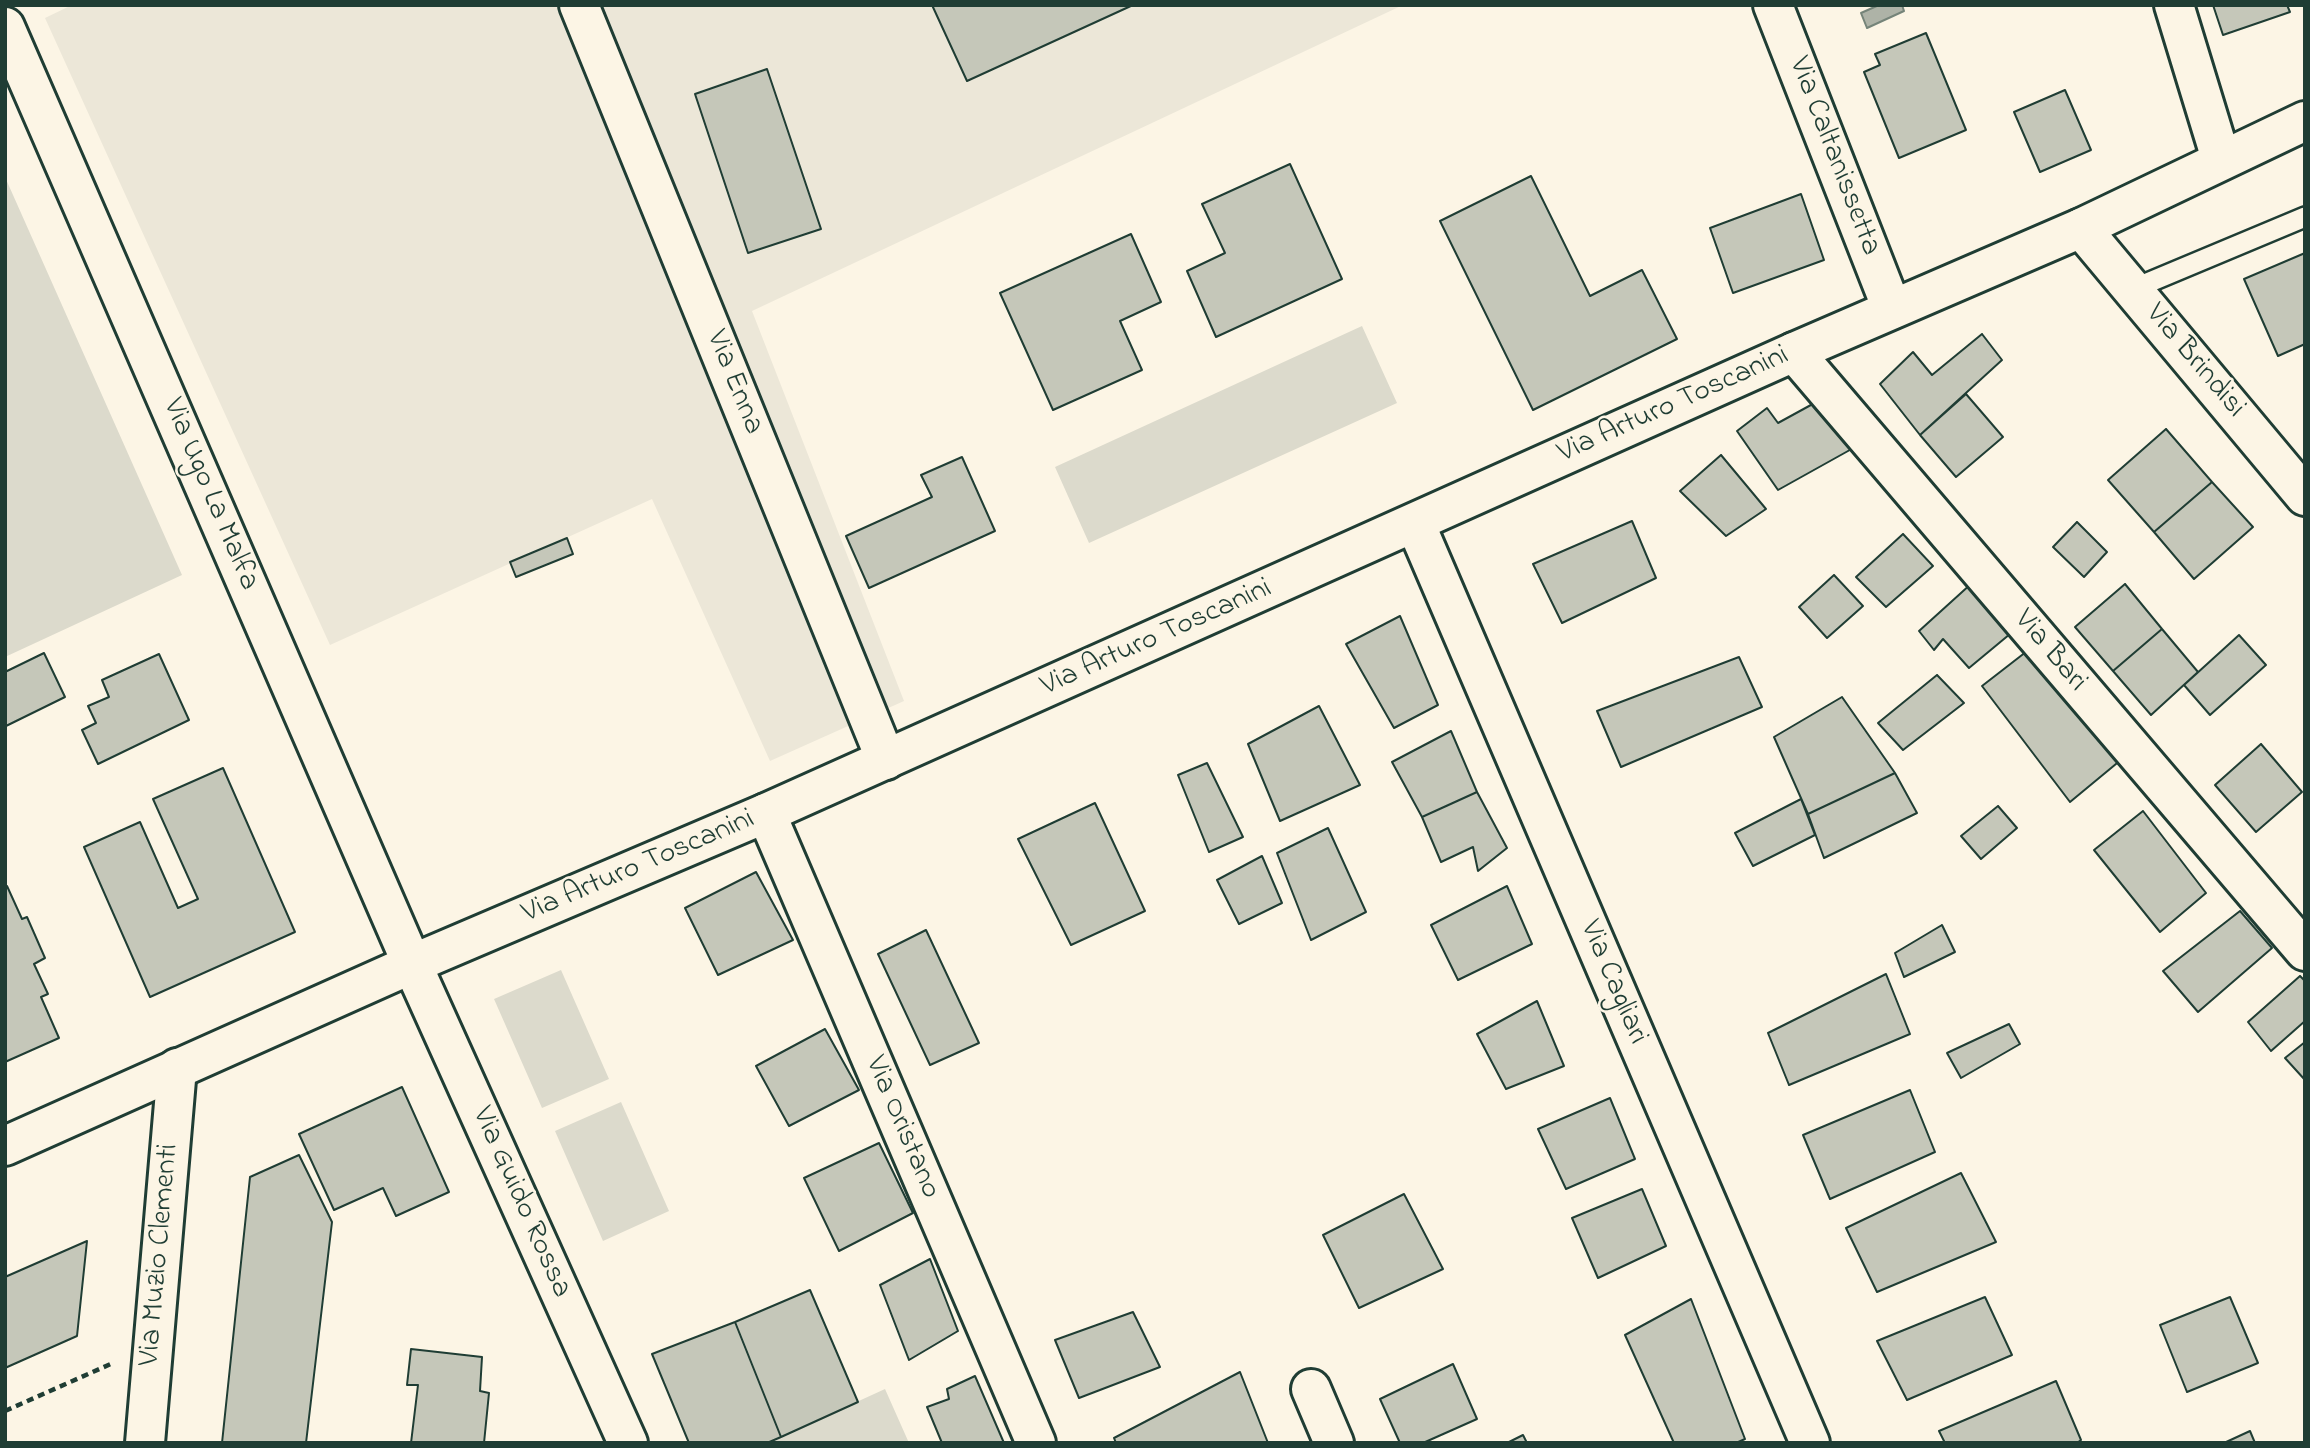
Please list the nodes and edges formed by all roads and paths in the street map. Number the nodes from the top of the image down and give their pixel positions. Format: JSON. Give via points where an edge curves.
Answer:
{"nodes":[{"id":1,"x":579,"y":5,"type":"edge"},
{"id":2,"x":1773,"y":5,"type":"edge"},
{"id":3,"x":2174,"y":5,"type":"edge"},
{"id":4,"x":5,"y":27,"type":"edge"},
{"id":5,"x":2305,"y":121,"type":"edge"},
{"id":6,"x":2221,"y":159,"type":"junction"},
{"id":7,"x":2305,"y":217,"type":"edge"},
{"id":8,"x":2081,"y":228,"type":"junction"},
{"id":9,"x":2133,"y":289,"type":"junction"},
{"id":10,"x":1892,"y":309,"type":"junction"},
{"id":11,"x":1794,"y":352,"type":"junction"},
{"id":12,"x":2305,"y":496,"type":"edge"},
{"id":13,"x":1415,"y":523,"type":"junction"},
{"id":14,"x":886,"y":760,"type":"junction"},
{"id":15,"x":766,"y":813,"type":"junction"},
{"id":16,"x":2305,"y":951,"type":"edge"},
{"id":17,"x":412,"y":964,"type":"junction"},
{"id":18,"x":177,"y":1068,"type":"junction"},
{"id":19,"x":5,"y":1146,"type":"edge"},
{"id":20,"x":114,"y":1363,"type":"dead end"},
{"id":21,"x":1311,"y":1389,"type":"dead end"},
{"id":22,"x":5,"y":1411,"type":"edge"},
{"id":23,"x":145,"y":1443,"type":"edge"},
{"id":24,"x":628,"y":1443,"type":"edge"},
{"id":25,"x":1036,"y":1443,"type":"edge"},
{"id":26,"x":1334,"y":1443,"type":"edge"},
{"id":27,"x":1810,"y":1443,"type":"edge"}],
"edges":[{"from":1,"to":14,"type":"street","name":"Via Enna"},
{"from":2,"to":10,"type":"street","name":"Via Caltanissetta"},
{"from":3,"to":6,"type":"street"},
{"from":4,"to":17,"type":"street","name":"Via Ugo La Malfa"},
{"from":5,"to":6,"type":"street","name":"Via Arturo Toscanini"},
{"from":6,"to":8,"type":"street","name":"Via Arturo Toscanini"},
{"from":7,"to":9,"type":"lane"},
{"from":8,"to":9,"type":"street","name":"Via Brindisi"},
{"from":8,"to":10,"type":"street","name":"Via Arturo Toscanini"},
{"from":9,"to":12,"type":"street","name":"Via Brindisi"},
{"from":10,"to":11,"type":"street","name":"Via Arturo Toscanini"},
{"from":11,"to":13,"type":"street","name":"Via Arturo Toscanini"},
{"from":11,"to":16,"type":"street","name":"Via Bari"},
{"from":13,"to":14,"type":"street","name":"Via Arturo Toscanini"},
{"from":13,"to":27,"type":"street","name":"Via Cagliari"},
{"from":14,"to":15,"type":"street","name":"Via Arturo Toscanini"},
{"from":15,"to":17,"type":"street","name":"Via Arturo Toscanini"},
{"from":15,"to":25,"type":"street","name":"Via Oristano"},
{"from":17,"to":18,"type":"street","name":"Via Arturo Toscanini"},
{"from":17,"to":24,"type":"street","name":"Via Guido Rossa"},
{"from":18,"to":19,"type":"street","name":"Via Arturo Toscanini"},
{"from":18,"to":23,"type":"street","name":"Via Muzio Clementi"},
{"from":20,"to":22,"type":"path"},
{"from":21,"to":26,"type":"street"}]}
